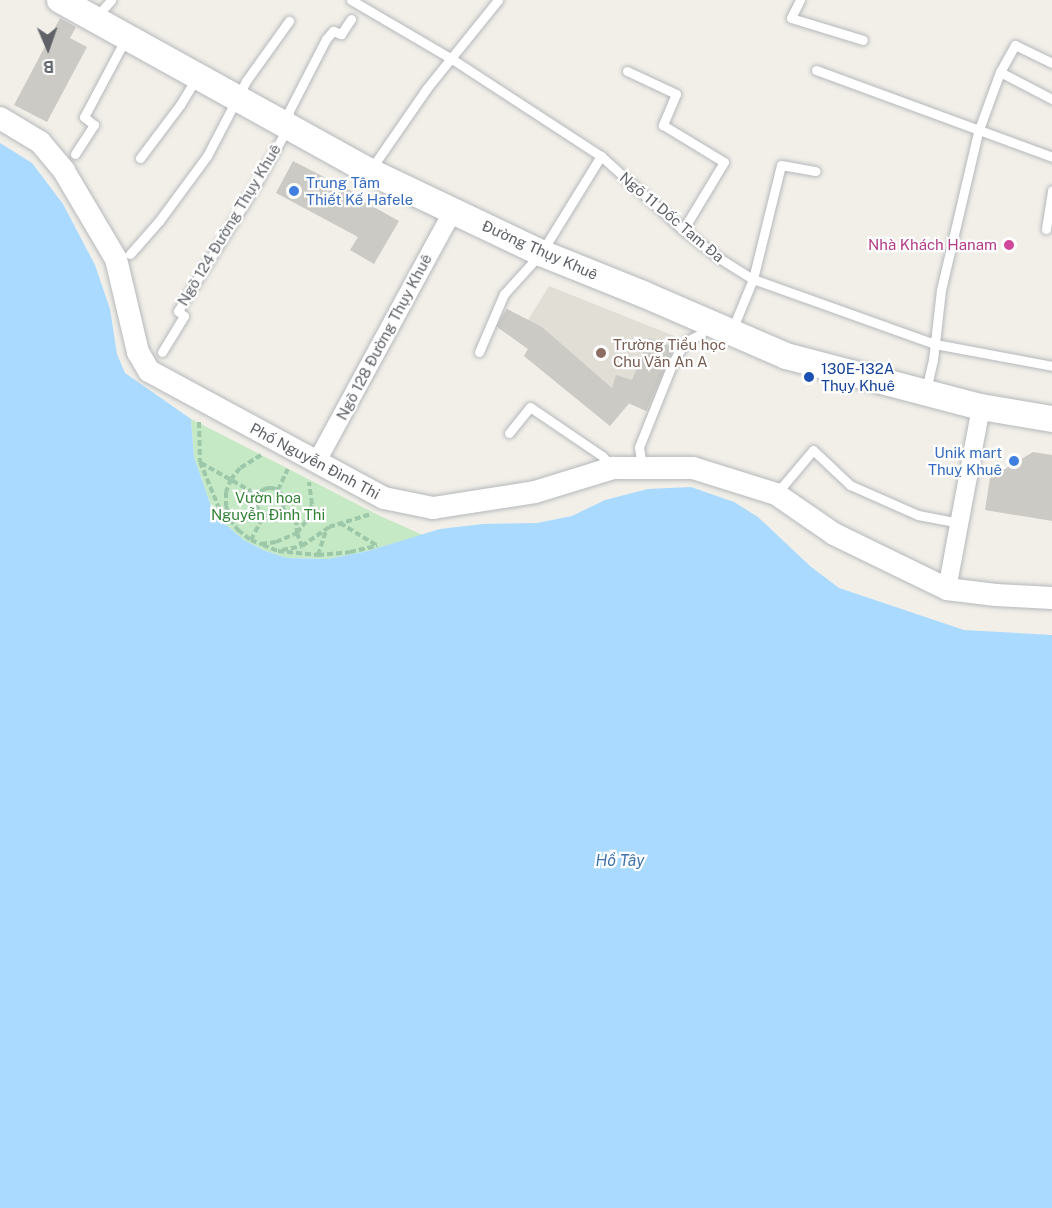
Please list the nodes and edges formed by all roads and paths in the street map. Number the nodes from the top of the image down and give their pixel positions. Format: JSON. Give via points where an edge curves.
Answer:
{"nodes":[{"id":1,"x":60,"y":0,"type":"edge"},
{"id":2,"x":111,"y":0,"type":"edge"},
{"id":3,"x":351,"y":0,"type":"edge"},
{"id":4,"x":498,"y":0,"type":"edge"},
{"id":5,"x":800,"y":0,"type":"edge"},
{"id":6,"x":351,"y":19,"type":"dead end"},
{"id":7,"x":93,"y":20,"type":"junction"},
{"id":8,"x":289,"y":21,"type":"dead end"},
{"id":9,"x":126,"y":38,"type":"junction"},
{"id":10,"x":863,"y":40,"type":"dead end"},
{"id":11,"x":452,"y":58,"type":"junction"},
{"id":12,"x":1052,"y":63,"type":"edge"},
{"id":13,"x":816,"y":70,"type":"dead end"},
{"id":14,"x":627,"y":71,"type":"dead end"},
{"id":15,"x":1000,"y":72,"type":"junction"},
{"id":16,"x":197,"y":77,"type":"junction"},
{"id":17,"x":237,"y":99,"type":"junction"},
{"id":18,"x":1052,"y":99,"type":"edge"},
{"id":19,"x":0,"y":118,"type":"edge"},
{"id":20,"x":288,"y":127,"type":"junction"},
{"id":21,"x":978,"y":132,"type":"junction"},
{"id":22,"x":75,"y":154,"type":"dead end"},
{"id":23,"x":601,"y":156,"type":"junction"},
{"id":24,"x":1052,"y":157,"type":"edge"},
{"id":25,"x":140,"y":158,"type":"dead end"},
{"id":26,"x":369,"y":171,"type":"junction"},
{"id":27,"x":815,"y":171,"type":"dead end"},
{"id":28,"x":1052,"y":190,"type":"edge"},
{"id":29,"x":453,"y":211,"type":"junction"},
{"id":30,"x":1046,"y":229,"type":"dead end"},
{"id":31,"x":683,"y":230,"type":"junction"},
{"id":32,"x":541,"y":253,"type":"junction"},
{"id":33,"x":130,"y":254,"type":"dead end"},
{"id":34,"x":753,"y":279,"type":"junction"},
{"id":35,"x":706,"y":322,"type":"junction"},
{"id":36,"x":731,"y":333,"type":"junction"},
{"id":37,"x":935,"y":344,"type":"junction"},
{"id":38,"x":162,"y":352,"type":"dead end"},
{"id":39,"x":479,"y":352,"type":"dead end"},
{"id":40,"x":1052,"y":366,"type":"edge"},
{"id":41,"x":925,"y":393,"type":"junction"},
{"id":42,"x":981,"y":407,"type":"junction"},
{"id":43,"x":198,"y":412,"type":"dead end"},
{"id":44,"x":1052,"y":419,"type":"edge"},
{"id":45,"x":509,"y":433,"type":"dead end"},
{"id":46,"x":270,"y":450,"type":"dead end"},
{"id":47,"x":200,"y":462,"type":"junction"},
{"id":48,"x":291,"y":462,"type":"dead end"},
{"id":49,"x":642,"y":466,"type":"junction"},
{"id":50,"x":613,"y":468,"type":"junction"},
{"id":51,"x":312,"y":472,"type":"junction"},
{"id":52,"x":231,"y":479,"type":"junction"},
{"id":53,"x":278,"y":490,"type":"junction"},
{"id":54,"x":776,"y":494,"type":"junction"},
{"id":55,"x":258,"y":495,"type":"junction"},
{"id":56,"x":283,"y":509,"type":"junction"},
{"id":57,"x":375,"y":513,"type":"dead end"},
{"id":58,"x":264,"y":515,"type":"junction"},
{"id":59,"x":340,"y":523,"type":"junction"},
{"id":60,"x":960,"y":523,"type":"junction"},
{"id":61,"x":326,"y":529,"type":"junction"},
{"id":62,"x":238,"y":530,"type":"junction"},
{"id":63,"x":297,"y":533,"type":"junction"},
{"id":64,"x":251,"y":540,"type":"junction"},
{"id":65,"x":261,"y":544,"type":"junction"},
{"id":66,"x":302,"y":546,"type":"junction"},
{"id":67,"x":278,"y":551,"type":"junction"},
{"id":68,"x":318,"y":555,"type":"junction"},
{"id":69,"x":947,"y":589,"type":"junction"},
{"id":70,"x":1052,"y":598,"type":"edge"}],
"edges":[{"from":1,"to":7,"type":"main road","name":"Đường Thụy Khuê"},
{"from":2,"to":7,"type":"lane"},
{"from":3,"to":11,"type":"lane","name":"Ngõ 11 Dốc Tam Đa"},
{"from":4,"to":11,"type":"lane"},
{"from":5,"to":10,"type":"lane","via":[[791,18]]},
{"from":6,"to":20,"type":"lane","via":[[341,34],[333,31],[326,39],[289,111]]},
{"from":7,"to":9,"type":"main road","name":"Đường Thụy Khuê"},
{"from":8,"to":17,"type":"lane"},
{"from":9,"to":16,"type":"main road","name":"Đường Thụy Khuê"},
{"from":9,"to":22,"type":"lane","via":[[84,117],[94,125]]},
{"from":11,"to":23,"type":"lane","name":"Ngõ 11 Dốc Tam Đa"},
{"from":11,"to":26,"type":"lane"},
{"from":12,"to":15,"type":"lane","via":[[1015,45]]},
{"from":13,"to":21,"type":"lane"},
{"from":14,"to":31,"type":"lane","via":[[676,94],[663,125],[724,162]]},
{"from":15,"to":18,"type":"lane"},
{"from":15,"to":21,"type":"lane"},
{"from":16,"to":17,"type":"main road","name":"Đường Thụy Khuê"},
{"from":16,"to":25,"type":"lane"},
{"from":17,"to":20,"type":"main road","name":"Đường Thụy Khuê"},
{"from":17,"to":33,"type":"lane","via":[[207,156]]},
{"from":19,"to":51,"type":"street","name":"Phố Nguyễn Đình Thi","via":[[40,142],[64,171],[116,259],[138,352],[149,371]]},
{"from":20,"to":26,"type":"main road","name":"Đường Thụy Khuê"},
{"from":20,"to":38,"type":"lane","name":"Ngõ 124 Đường Thụy Khuê","via":[[178,310],[184,316]]},
{"from":21,"to":24,"type":"lane"},
{"from":21,"to":37,"type":"lane","via":[[941,290]]},
{"from":23,"to":31,"type":"lane","name":"Ngõ 11 Dốc Tam Đa"},
{"from":23,"to":32,"type":"lane"},
{"from":26,"to":29,"type":"main road","name":"Đường Thụy Khuê"},
{"from":27,"to":34,"type":"lane","via":[[781,165]]},
{"from":28,"to":30,"type":"lane"},
{"from":29,"to":32,"type":"main road","name":"Đường Thụy Khuê"},
{"from":29,"to":51,"type":"street","name":"Ngõ 128 Đường Thụy Khuê"},
{"from":31,"to":34,"type":"lane","name":"Ngõ 11 Dốc Tam Đa"},
{"from":32,"to":35,"type":"main road","name":"Đường Thụy Khuê"},
{"from":32,"to":39,"type":"lane","via":[[504,294]]},
{"from":34,"to":36,"type":"lane"},
{"from":34,"to":37,"type":"lane","name":"Ngõ 11 Dốc Tam Đa"},
{"from":35,"to":36,"type":"main road","name":"Đường Thụy Khuê"},
{"from":35,"to":49,"type":"lane","via":[[701,334],[685,342],[673,362],[639,447]]},
{"from":36,"to":41,"type":"main road","name":"Đường Thụy Khuê","via":[[786,356]]},
{"from":37,"to":40,"type":"lane","name":"Ngõ 11 Dốc Tam Đa"},
{"from":37,"to":41,"type":"lane"},
{"from":41,"to":42,"type":"main road","name":"Đường Thụy Khuê"},
{"from":42,"to":44,"type":"main road","name":"Đường Thụy Khuê"},
{"from":42,"to":60,"type":"street"},
{"from":43,"to":47,"type":"path"},
{"from":45,"to":50,"type":"lane","via":[[530,407],[602,456]]},
{"from":46,"to":52,"type":"path","via":[[240,468]]},
{"from":47,"to":52,"type":"path"},
{"from":47,"to":62,"type":"path","via":[[221,513]]},
{"from":48,"to":53,"type":"path"},
{"from":49,"to":50,"type":"street","name":"Phố Nguyễn Đình Thi"},
{"from":49,"to":54,"type":"street","name":"Phố Nguyễn Đình Thi","via":[[693,468]]},
{"from":50,"to":51,"type":"street","name":"Phố Nguyễn Đình Thi","via":[[535,492],[433,508],[384,498]]},
{"from":51,"to":63,"type":"path","via":[[312,504],[308,519]]},
{"from":52,"to":55,"type":"path"},
{"from":52,"to":62,"type":"path","via":[[226,506]]},
{"from":53,"to":55,"type":"path","via":[[269,488]]},
{"from":53,"to":56,"type":"path","via":[[284,497]]},
{"from":54,"to":60,"type":"lane","via":[[813,450],[850,485],[918,515]]},
{"from":54,"to":69,"type":"street","name":"Phố Nguyễn Đình Thi","via":[[834,534]]},
{"from":55,"to":58,"type":"path","via":[[257,509]]},
{"from":56,"to":58,"type":"path","via":[[274,516]]},
{"from":56,"to":63,"type":"path","via":[[296,519]]},
{"from":57,"to":59,"type":"path"},
{"from":58,"to":64,"type":"path"},
{"from":59,"to":61,"type":"path"},
{"from":59,"to":68,"type":"path","via":[[377,546]]},
{"from":60,"to":69,"type":"street"},
{"from":61,"to":66,"type":"path"},
{"from":61,"to":68,"type":"path"},
{"from":62,"to":64,"type":"path"},
{"from":63,"to":65,"type":"path"},
{"from":63,"to":66,"type":"path"},
{"from":64,"to":65,"type":"path"},
{"from":65,"to":67,"type":"path"},
{"from":66,"to":67,"type":"path"},
{"from":67,"to":68,"type":"path"},
{"from":69,"to":70,"type":"street","name":"Phố Nguyễn Đình Thi"}]}
